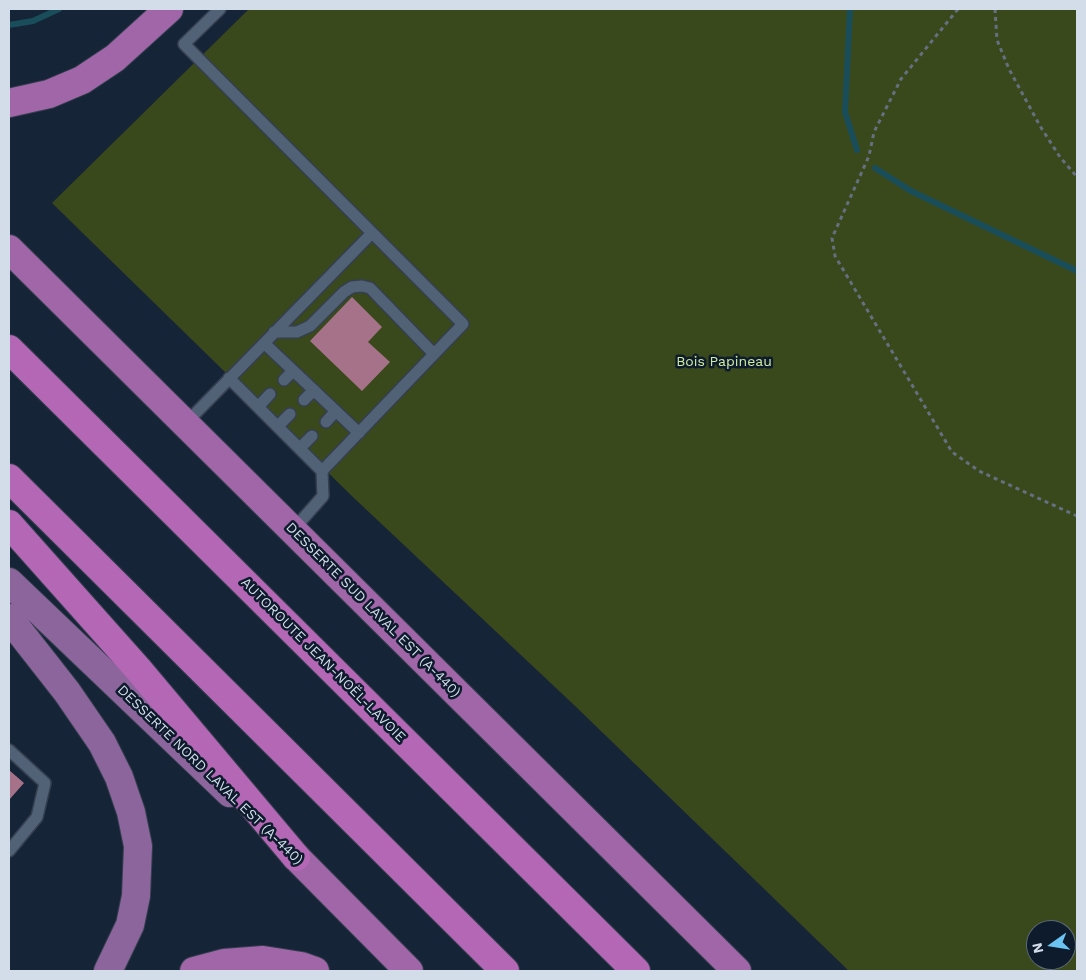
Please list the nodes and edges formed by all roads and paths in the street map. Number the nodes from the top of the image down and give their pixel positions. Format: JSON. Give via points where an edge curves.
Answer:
{"nodes":[{"id":1,"x":169,"y":9,"type":"edge"},
{"id":2,"x":220,"y":9,"type":"edge"},
{"id":3,"x":958,"y":9,"type":"edge"},
{"id":4,"x":995,"y":9,"type":"edge"},
{"id":5,"x":9,"y":103,"type":"edge"},
{"id":6,"x":1077,"y":177,"type":"edge"},
{"id":7,"x":372,"y":233,"type":"junction"},
{"id":8,"x":9,"y":249,"type":"edge"},
{"id":9,"x":274,"y":332,"type":"junction"},
{"id":10,"x":264,"y":343,"type":"junction"},
{"id":11,"x":9,"y":349,"type":"edge"},
{"id":12,"x":434,"y":354,"type":"junction"},
{"id":13,"x":293,"y":371,"type":"junction"},
{"id":14,"x":230,"y":378,"type":"junction"},
{"id":15,"x":284,"y":380,"type":"dead end"},
{"id":16,"x":314,"y":390,"type":"junction"},
{"id":17,"x":270,"y":394,"type":"dead end"},
{"id":18,"x":304,"y":400,"type":"dead end"},
{"id":19,"x":258,"y":407,"type":"junction"},
{"id":20,"x":336,"y":411,"type":"junction"},
{"id":21,"x":290,"y":414,"type":"dead end"},
{"id":22,"x":326,"y":422,"type":"dead end"},
{"id":23,"x":185,"y":424,"type":"junction"},
{"id":24,"x":278,"y":426,"type":"junction"},
{"id":25,"x":359,"y":433,"type":"junction"},
{"id":26,"x":312,"y":436,"type":"dead end"},
{"id":27,"x":300,"y":448,"type":"junction"},
{"id":28,"x":322,"y":471,"type":"junction"},
{"id":29,"x":9,"y":478,"type":"edge"},
{"id":30,"x":1077,"y":516,"type":"edge"},
{"id":31,"x":9,"y":524,"type":"edge"},
{"id":32,"x":293,"y":530,"type":"junction"},
{"id":33,"x":9,"y":582,"type":"edge"},
{"id":34,"x":9,"y":618,"type":"edge"},
{"id":35,"x":9,"y":750,"type":"edge"},
{"id":36,"x":9,"y":851,"type":"edge"},
{"id":37,"x":296,"y":856,"type":"junction"},
{"id":38,"x":108,"y":971,"type":"edge"},
{"id":39,"x":194,"y":971,"type":"edge"},
{"id":40,"x":316,"y":971,"type":"edge"},
{"id":41,"x":409,"y":971,"type":"edge"},
{"id":42,"x":505,"y":971,"type":"edge"},
{"id":43,"x":636,"y":971,"type":"edge"},
{"id":44,"x":737,"y":971,"type":"edge"}],
"edges":[{"from":1,"to":5,"type":"highway","via":[[115,58],[82,80],[50,94]]},
{"from":2,"to":7,"type":"lane","via":[[184,44]]},
{"from":3,"to":30,"type":"path","via":[[897,86],[874,132],[869,156],[832,238],[835,256],[952,452],[979,471]]},
{"from":4,"to":6,"type":"path","via":[[997,40],[1009,69],[1040,126]]},
{"from":7,"to":9,"type":"lane"},
{"from":7,"to":12,"type":"lane","via":[[463,324]]},
{"from":8,"to":23,"type":"highway","name":"DESSERTE SUD LAVAL EST (A-440)"},
{"from":9,"to":10,"type":"lane"},
{"from":9,"to":12,"type":"lane","via":[[297,332],[310,326],[344,292],[362,286],[370,288]]},
{"from":10,"to":13,"type":"lane"},
{"from":10,"to":14,"type":"lane"},
{"from":11,"to":43,"type":"highway","name":"AUTOROUTE JEAN-NOËL-LAVOIE"},
{"from":12,"to":25,"type":"lane"},
{"from":13,"to":15,"type":"lane"},
{"from":13,"to":16,"type":"lane"},
{"from":14,"to":19,"type":"lane"},
{"from":14,"to":23,"type":"lane"},
{"from":16,"to":18,"type":"lane"},
{"from":16,"to":20,"type":"lane"},
{"from":17,"to":19,"type":"lane"},
{"from":19,"to":24,"type":"lane"},
{"from":20,"to":22,"type":"lane"},
{"from":20,"to":25,"type":"lane"},
{"from":21,"to":24,"type":"lane"},
{"from":23,"to":32,"type":"highway","name":"DESSERTE SUD LAVAL EST (A-440)"},
{"from":24,"to":27,"type":"lane"},
{"from":25,"to":28,"type":"lane"},
{"from":26,"to":27,"type":"lane"},
{"from":27,"to":28,"type":"lane"},
{"from":28,"to":32,"type":"lane","via":[[322,496]]},
{"from":29,"to":42,"type":"highway"},
{"from":31,"to":37,"type":"highway","via":[[138,669]]},
{"from":32,"to":44,"type":"highway","name":"DESSERTE SUD LAVAL EST (A-440)"},
{"from":33,"to":37,"type":"main road","name":"DESSERTE NORD LAVAL EST (A-440)"},
{"from":34,"to":38,"type":"main road","via":[[102,743],[131,812],[138,846],[136,896],[124,939]]},
{"from":35,"to":36,"type":"lane","via":[[45,783],[37,817]]},
{"from":37,"to":41,"type":"highway","name":"DESSERTE NORD LAVAL EST (A-440)"},
{"from":39,"to":40,"type":"highway","via":[[224,963],[263,960]]}]}
